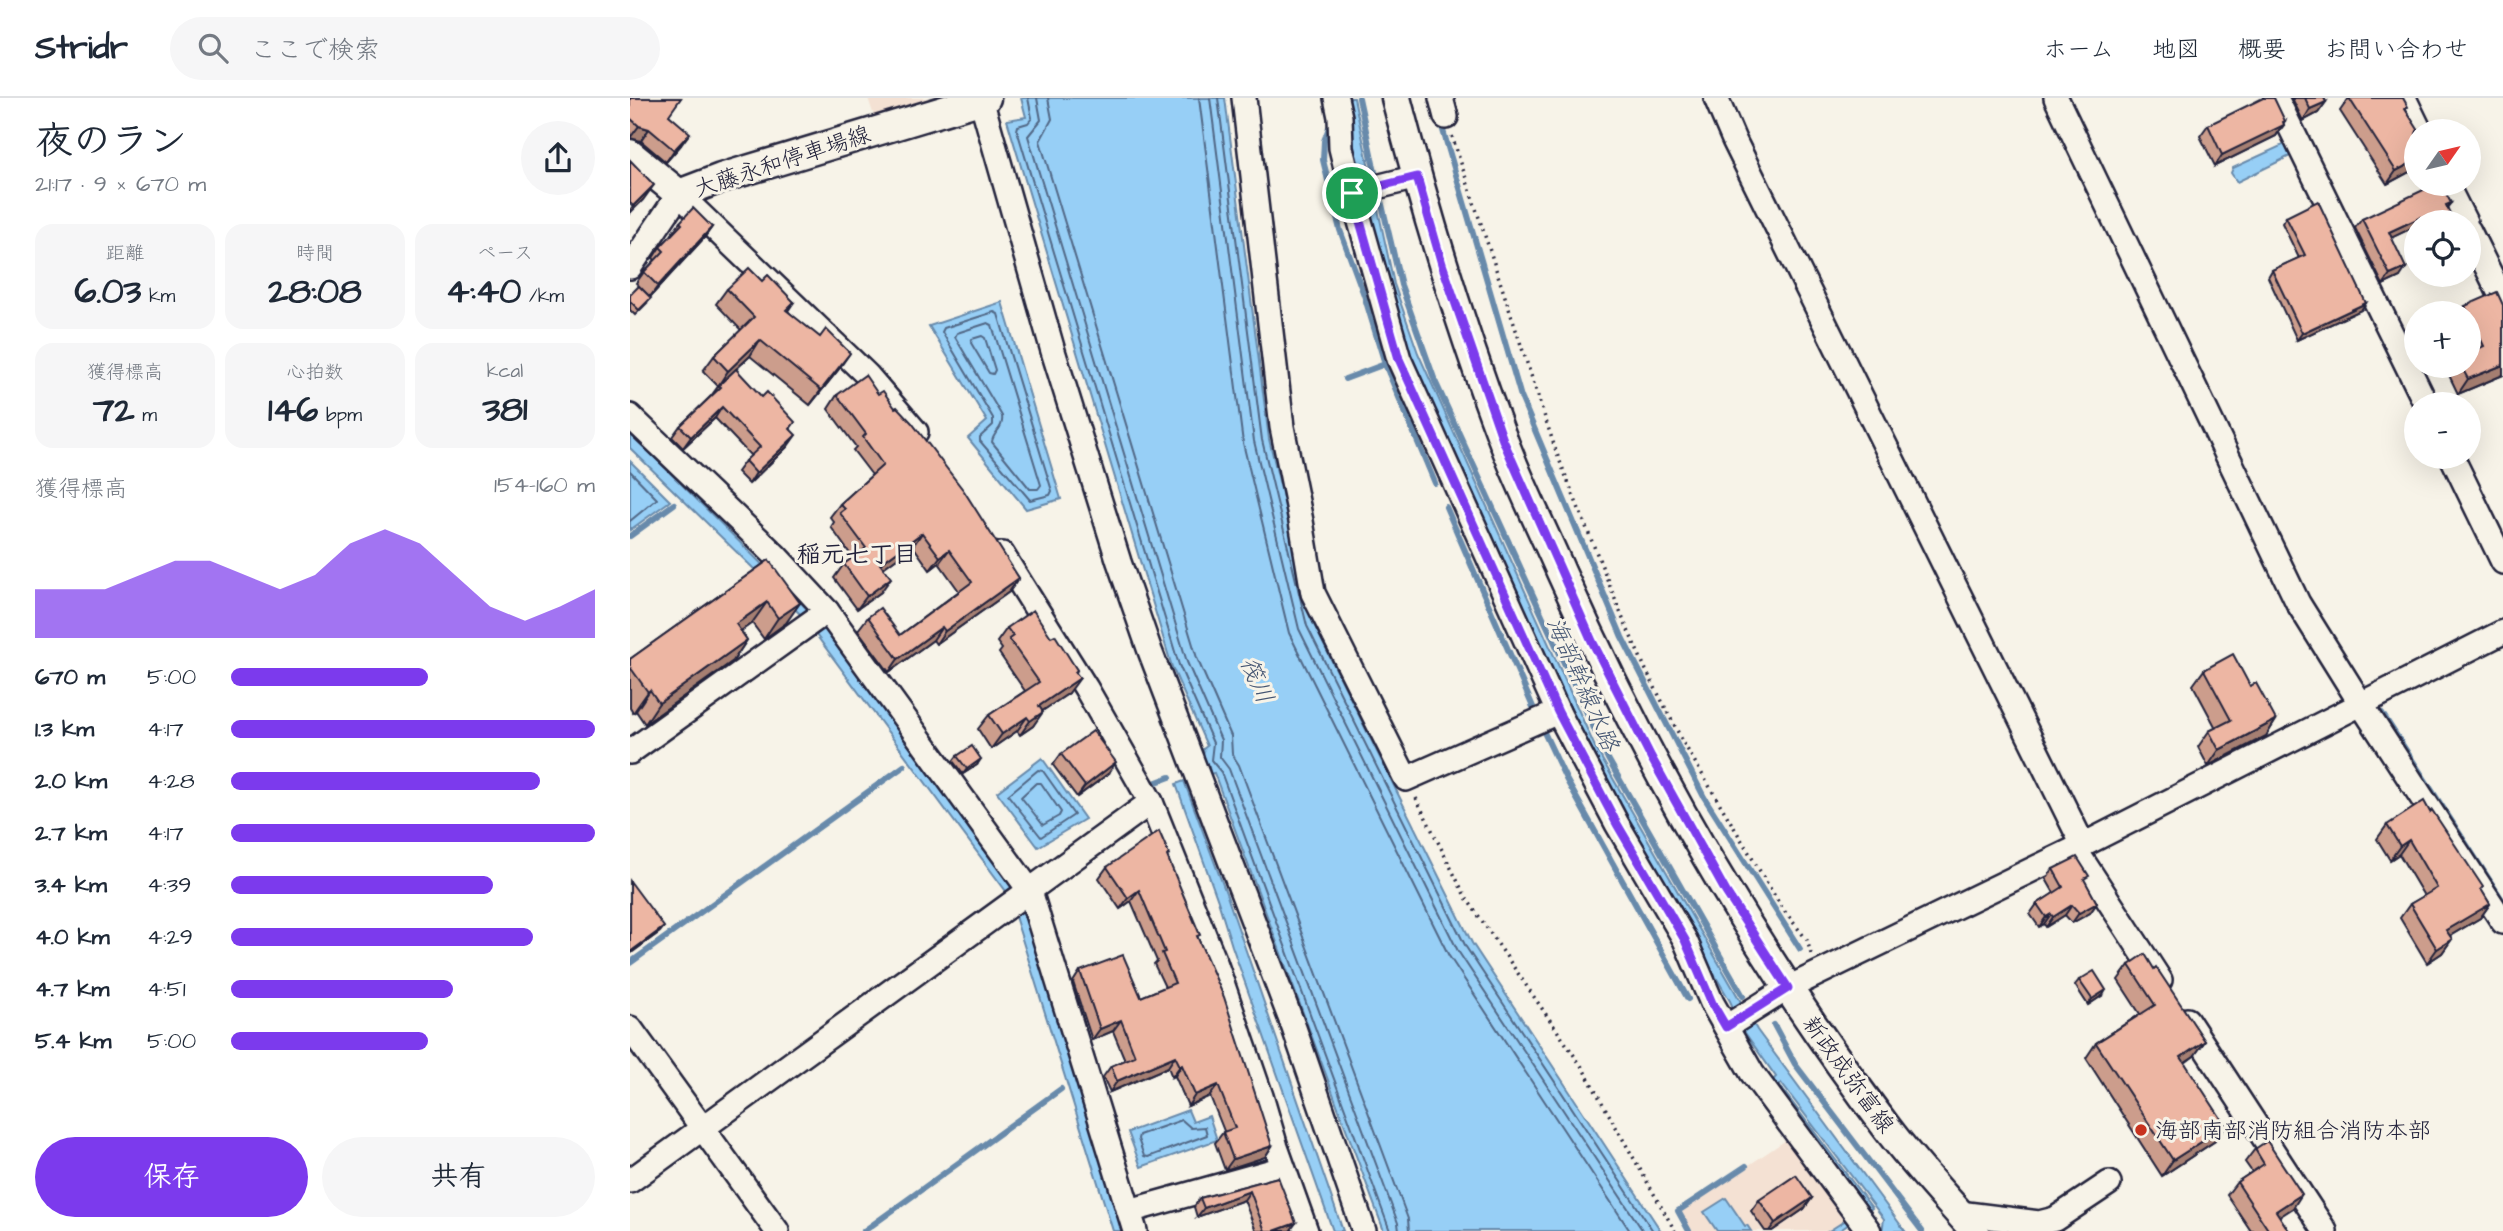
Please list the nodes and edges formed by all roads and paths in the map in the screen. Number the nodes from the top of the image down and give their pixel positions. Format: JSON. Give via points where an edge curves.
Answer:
{"nodes":[{"id":1,"x":1244,"y":98,"type":"edge"},
{"id":2,"x":1336,"y":98,"type":"edge"},
{"id":3,"x":1396,"y":98,"type":"edge"},
{"id":4,"x":1716,"y":98,"type":"edge"},
{"id":5,"x":2056,"y":98,"type":"edge"},
{"id":6,"x":2276,"y":98,"type":"edge"},
{"id":7,"x":2404,"y":98,"type":"edge"},
{"id":8,"x":984,"y":99,"type":"edge"},
{"id":9,"x":1443,"y":108,"type":"edge"},
{"id":10,"x":2414,"y":119,"type":"edge"},
{"id":11,"x":630,"y":154,"type":"edge"},
{"id":12,"x":1417,"y":177,"type":"junction"},
{"id":13,"x":1356,"y":192,"type":"junction"},
{"id":14,"x":679,"y":194,"type":"junction"},
{"id":15,"x":2481,"y":255,"type":"edge"},
{"id":16,"x":630,"y":267,"type":"edge"},
{"id":17,"x":2503,"y":300,"type":"edge"},
{"id":18,"x":2420,"y":392,"type":"edge"},
{"id":19,"x":630,"y":416,"type":"edge"},
{"id":20,"x":928,"y":447,"type":"edge"},
{"id":21,"x":2458,"y":469,"type":"edge"},
{"id":22,"x":992,"y":538,"type":"edge"},
{"id":23,"x":2503,"y":562,"type":"edge"},
{"id":24,"x":818,"y":617,"type":"junction"},
{"id":25,"x":2503,"y":632,"type":"edge"},
{"id":26,"x":2361,"y":705,"type":"junction"},
{"id":27,"x":1558,"y":712,"type":"junction"},
{"id":28,"x":630,"y":752,"type":"edge"},
{"id":29,"x":1406,"y":779,"type":"junction"},
{"id":30,"x":1151,"y":802,"type":"junction"},
{"id":31,"x":2079,"y":847,"type":"junction"},
{"id":32,"x":1021,"y":898,"type":"junction"},
{"id":33,"x":2503,"y":922,"type":"edge"},
{"id":34,"x":1800,"y":982,"type":"junction"},
{"id":35,"x":1736,"y":1021,"type":"junction"},
{"id":36,"x":630,"y":1028,"type":"edge"},
{"id":37,"x":702,"y":1129,"type":"junction"},
{"id":38,"x":1283,"y":1168,"type":"junction"},
{"id":39,"x":630,"y":1181,"type":"edge"},
{"id":40,"x":2109,"y":1183,"type":"dead end"},
{"id":41,"x":1132,"y":1221,"type":"edge"},
{"id":42,"x":1861,"y":1221,"type":"edge"},
{"id":43,"x":1967,"y":1222,"type":"edge"},
{"id":44,"x":2052,"y":1225,"type":"edge"},
{"id":45,"x":777,"y":1231,"type":"edge"},
{"id":46,"x":1306,"y":1231,"type":"edge"},
{"id":47,"x":1364,"y":1231,"type":"edge"},
{"id":48,"x":1675,"y":1231,"type":"edge"},
{"id":49,"x":2325,"y":1231,"type":"edge"}],
"edges":[{"from":1,"to":29,"type":"street","via":[[1282,427],[1313,593]]},
{"from":2,"to":13,"type":"street","via":[[1341,148]]},
{"from":3,"to":12,"type":"main road","name":"新政成弥富線"},
{"from":4,"to":31,"type":"street"},
{"from":5,"to":26,"type":"street","via":[[2298,603]]},
{"from":6,"to":18,"type":"street"},
{"from":7,"to":10,"type":"street"},
{"from":8,"to":14,"type":"main road","name":"大藤永和停車場線"},
{"from":8,"to":47,"type":"street","via":[[1053,351],[1119,562],[1294,1028]]},
{"from":9,"to":34,"type":"path","via":[[1557,454],[1623,619],[1683,742],[1782,908],[1807,940],[1811,954]]},
{"from":11,"to":14,"type":"main road","name":"大藤永和停車場線"},
{"from":12,"to":13,"type":"street"},
{"from":12,"to":34,"type":"main road","name":"新政成弥富線","via":[[1503,440],[1592,641],[1726,892]]},
{"from":13,"to":27,"type":"street","via":[[1399,359]]},
{"from":14,"to":16,"type":"street"},
{"from":14,"to":20,"type":"street","via":[[867,375]]},
{"from":15,"to":17,"type":"street"},
{"from":19,"to":24,"type":"street","via":[[775,555]]},
{"from":21,"to":23,"type":"street"},
{"from":22,"to":30,"type":"street"},
{"from":24,"to":28,"type":"street"},
{"from":24,"to":32,"type":"street"},
{"from":25,"to":26,"type":"street"},
{"from":26,"to":31,"type":"street"},
{"from":26,"to":33,"type":"street"},
{"from":27,"to":29,"type":"street"},
{"from":27,"to":35,"type":"street","via":[[1685,940],[1712,1003]]},
{"from":29,"to":48,"type":"path","via":[[1465,896],[1583,1066]]},
{"from":30,"to":32,"type":"street"},
{"from":30,"to":38,"type":"street","via":[[1215,962]]},
{"from":31,"to":34,"type":"street"},
{"from":31,"to":49,"type":"street"},
{"from":32,"to":37,"type":"street"},
{"from":32,"to":41,"type":"street"},
{"from":34,"to":35,"type":"street"},
{"from":34,"to":43,"type":"main road","name":"新政成弥富線","via":[[1888,1130]]},
{"from":35,"to":42,"type":"street","via":[[1752,1073]]},
{"from":36,"to":37,"type":"street"},
{"from":37,"to":39,"type":"street"},
{"from":37,"to":45,"type":"street"},
{"from":38,"to":41,"type":"street"},
{"from":38,"to":46,"type":"street"},
{"from":40,"to":44,"type":"street"},
{"from":43,"to":44,"type":"street"}]}
